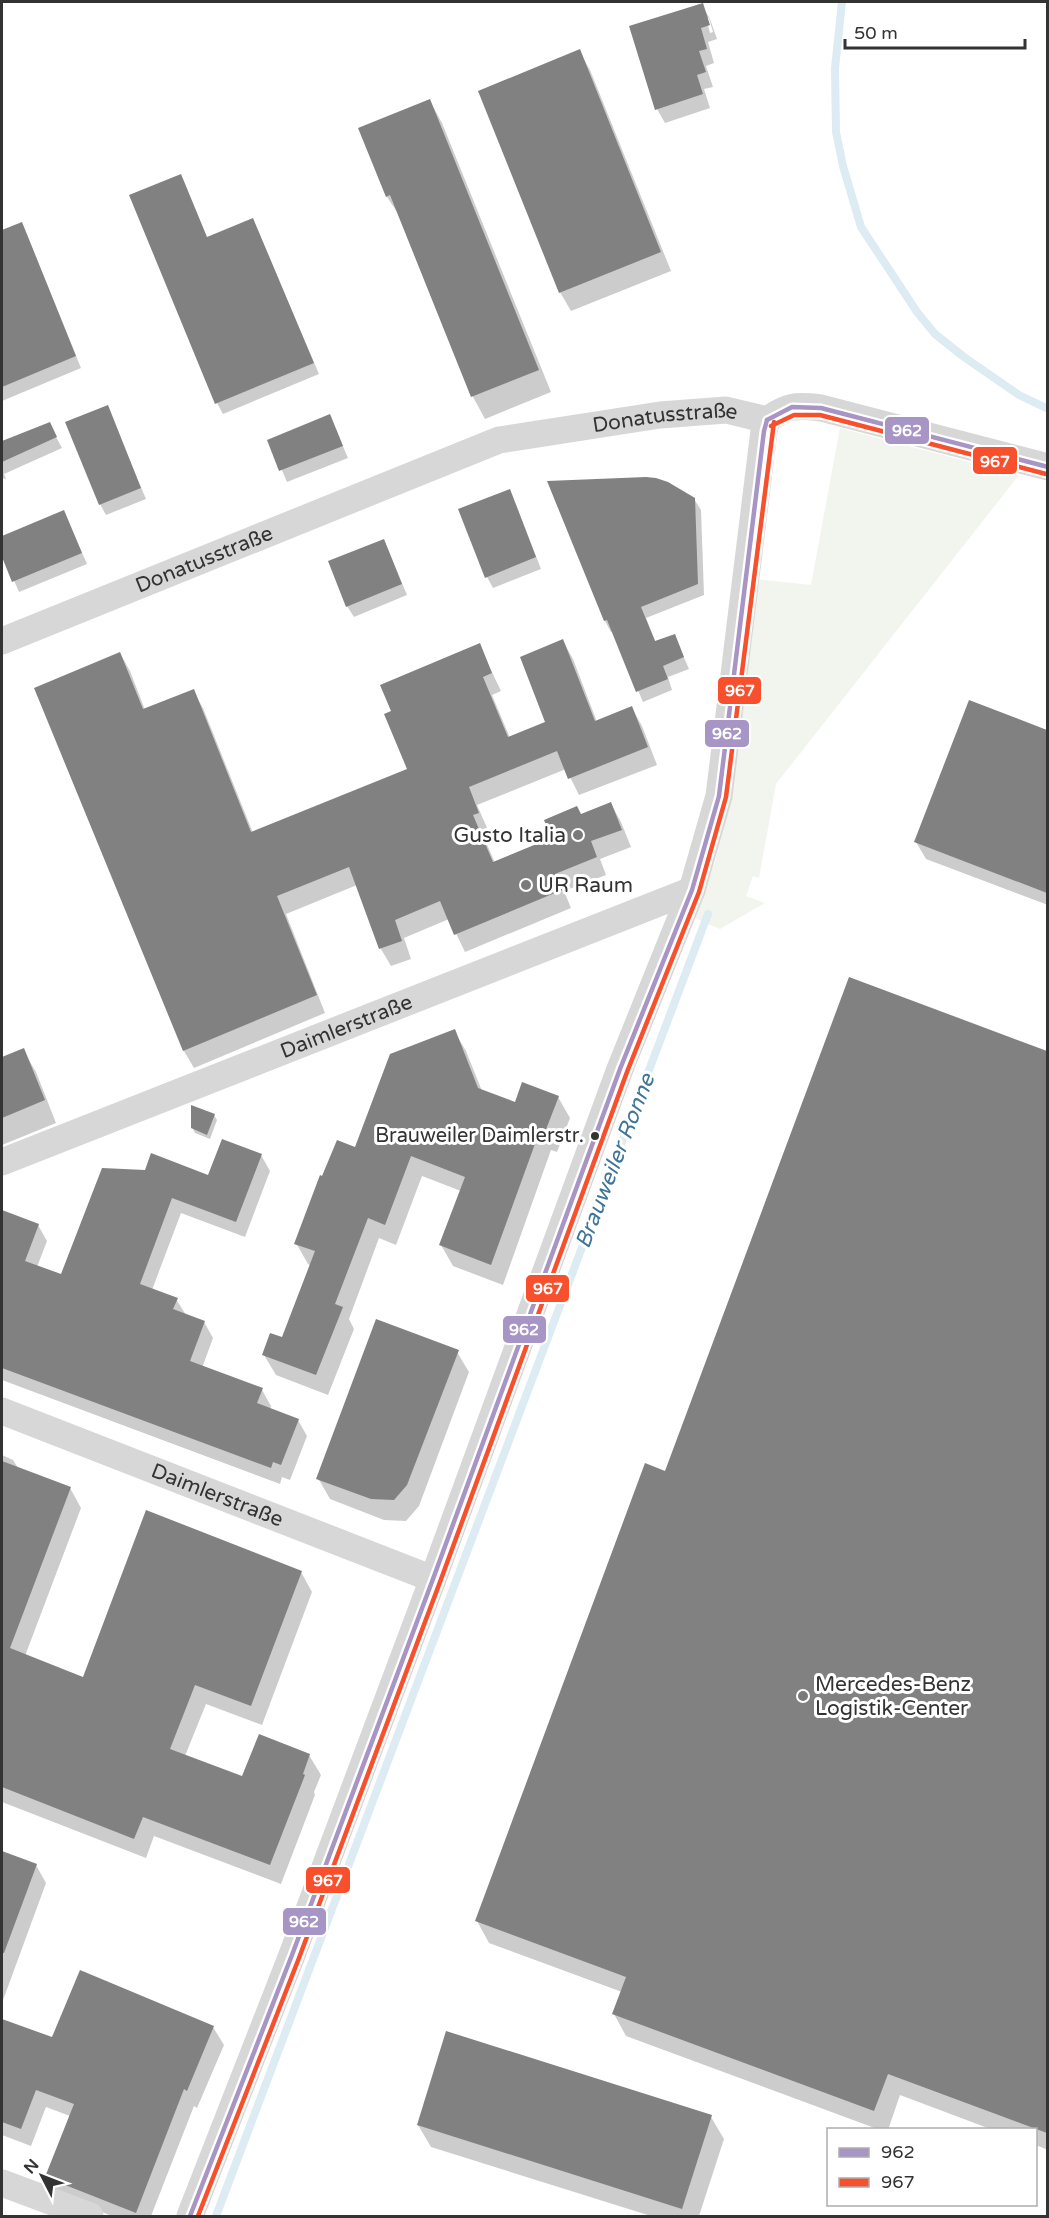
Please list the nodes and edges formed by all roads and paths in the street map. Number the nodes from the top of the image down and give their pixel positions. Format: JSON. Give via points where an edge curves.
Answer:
{"nodes":[{"id":1,"x":767,"y":420,"type":"junction"},
{"id":2,"x":1047,"y":467,"type":"edge"},
{"id":3,"x":2,"y":640,"type":"edge"},
{"id":4,"x":692,"y":890,"type":"junction"},
{"id":5,"x":2,"y":1162,"type":"edge"},
{"id":6,"x":2,"y":1411,"type":"edge"},
{"id":7,"x":433,"y":1579,"type":"junction"},
{"id":8,"x":2,"y":2183,"type":"edge"},
{"id":9,"x":90,"y":2217,"type":"edge"},
{"id":10,"x":190,"y":2217,"type":"edge"}],
"edges":[{"from":1,"to":2,"type":"street","via":[[797,405],[821,408]]},
{"from":1,"to":3,"type":"street","name":"Donatusstraße","via":[[726,410],[660,415],[499,440]]},
{"from":1,"to":4,"type":"street","name":"Donatusstraße","via":[[719,796]]},
{"from":4,"to":5,"type":"street","name":"Daimlerstraße"},
{"from":4,"to":7,"type":"street","name":"Donatusstraße","via":[[578,1180]]},
{"from":6,"to":7,"type":"street","name":"Daimlerstraße"},
{"from":7,"to":10,"type":"street","name":"Donatusstraße"},
{"from":8,"to":9,"type":"street"}]}
